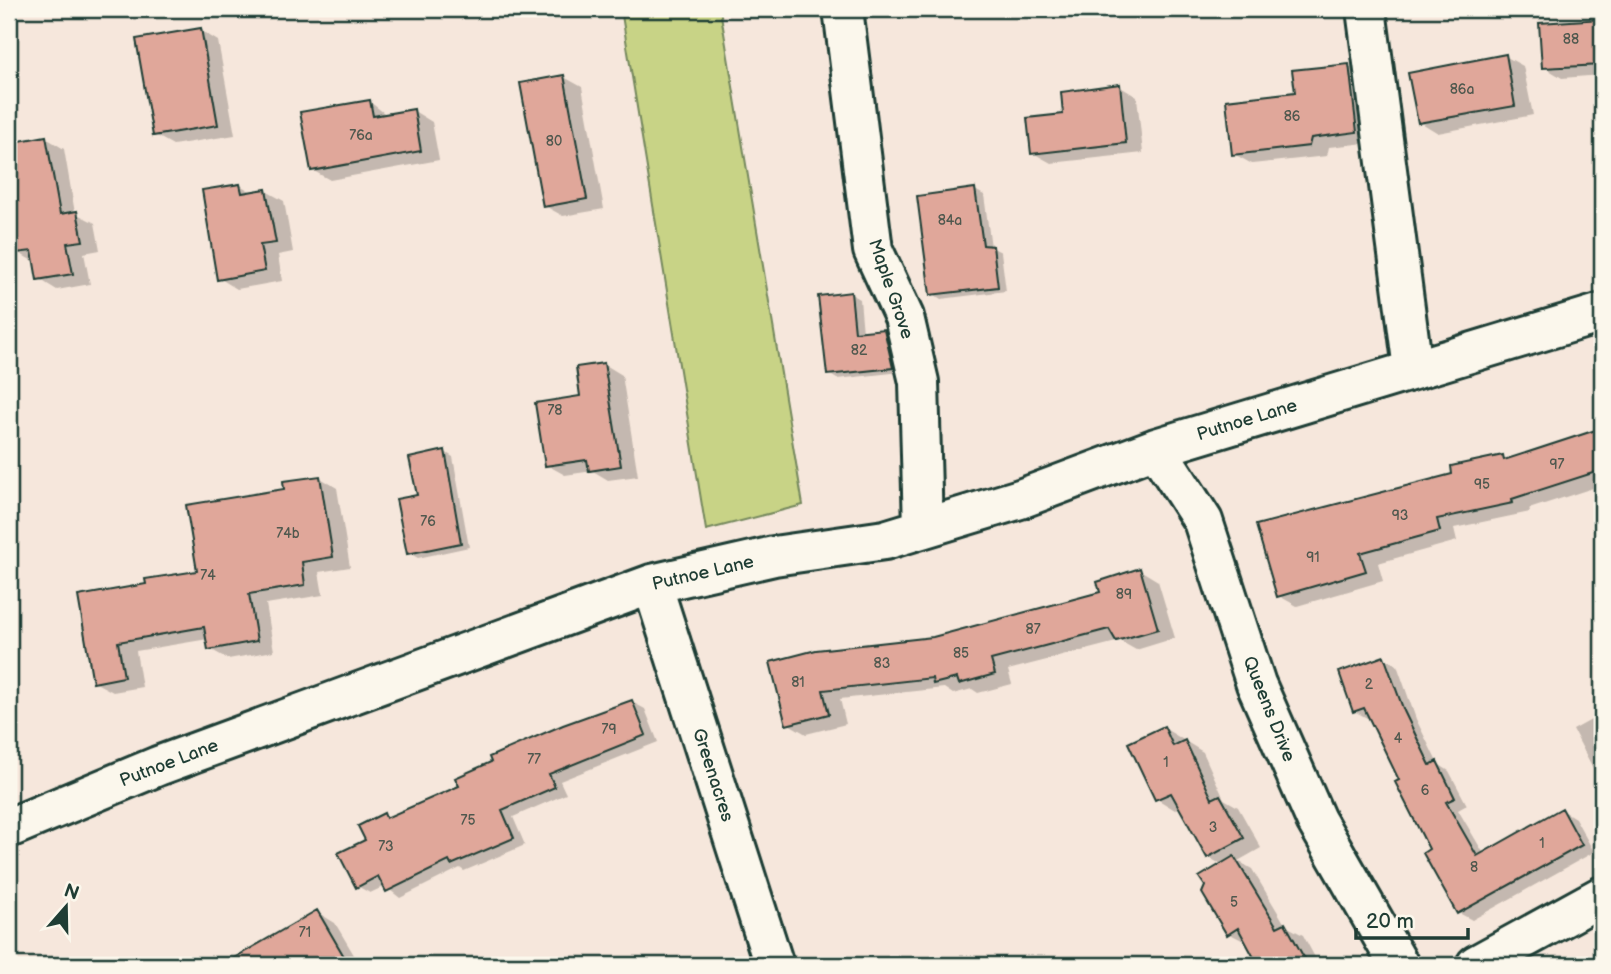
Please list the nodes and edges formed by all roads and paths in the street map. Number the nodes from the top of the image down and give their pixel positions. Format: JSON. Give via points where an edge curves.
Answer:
{"nodes":[{"id":1,"x":843,"y":9,"type":"edge"},
{"id":2,"x":1366,"y":9,"type":"edge"},
{"id":3,"x":1602,"y":313,"type":"edge"},
{"id":4,"x":1413,"y":369,"type":"junction"},
{"id":5,"x":1156,"y":448,"type":"junction"},
{"id":6,"x":923,"y":528,"type":"junction"},
{"id":7,"x":652,"y":584,"type":"junction"},
{"id":8,"x":9,"y":828,"type":"edge"},
{"id":9,"x":1602,"y":896,"type":"edge"},
{"id":10,"x":774,"y":965,"type":"edge"},
{"id":11,"x":1399,"y":965,"type":"edge"},
{"id":12,"x":1476,"y":965,"type":"edge"}],
"edges":[{"from":1,"to":6,"type":"street","name":"Maple Grove","via":[[873,250],[904,317],[919,382]]},
{"from":2,"to":4,"type":"street"},
{"from":3,"to":4,"type":"street","name":"Putnoe Lane"},
{"from":4,"to":5,"type":"street","name":"Putnoe Lane"},
{"from":5,"to":6,"type":"street","name":"Putnoe Lane","via":[[1020,499]]},
{"from":5,"to":11,"type":"street","name":"Queens Drive","via":[[1203,521],[1256,684],[1316,820]]},
{"from":6,"to":7,"type":"street","name":"Putnoe Lane","via":[[885,540],[774,556]]},
{"from":7,"to":8,"type":"street","name":"Putnoe Lane","via":[[158,766]]},
{"from":7,"to":10,"type":"street","name":"Greenacres"},
{"from":9,"to":12,"type":"street"}]}
